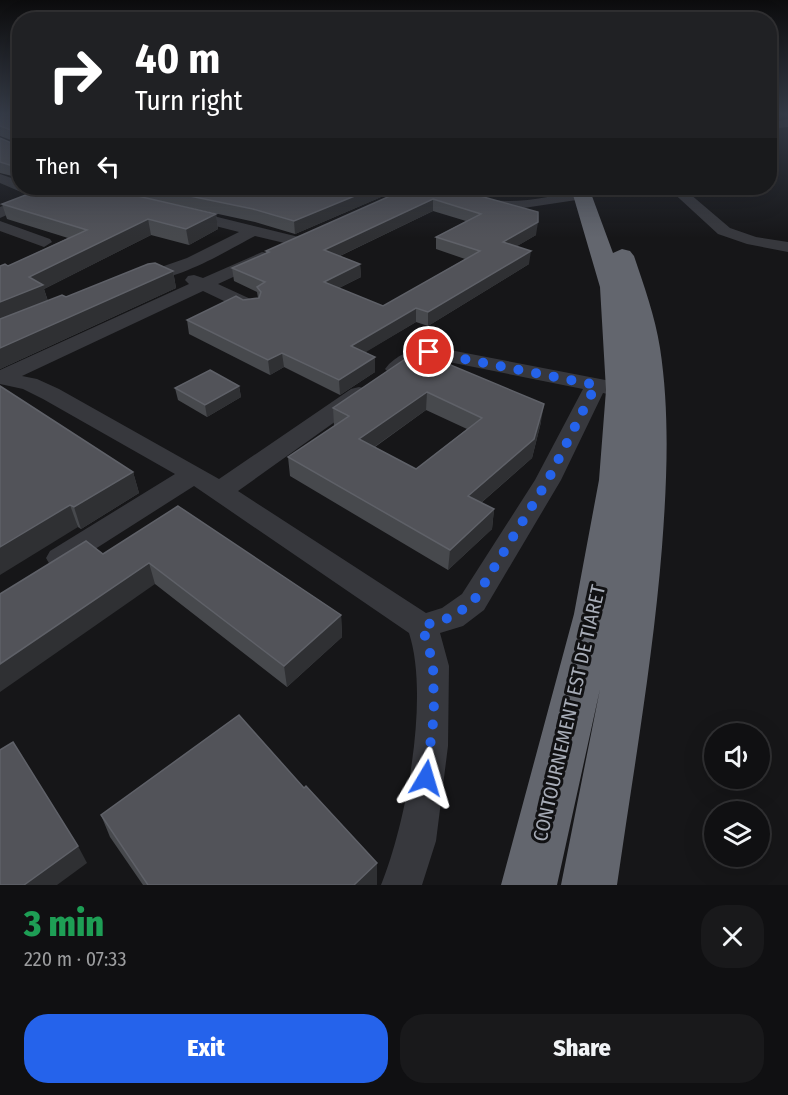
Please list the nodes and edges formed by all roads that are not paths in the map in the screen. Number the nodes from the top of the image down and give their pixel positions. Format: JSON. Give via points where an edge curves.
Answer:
{"nodes":[{"id":1,"x":41,"y":195,"type":"edge"},
{"id":2,"x":105,"y":195,"type":"edge"},
{"id":3,"x":459,"y":195,"type":"edge"},
{"id":4,"x":564,"y":195,"type":"edge"},
{"id":5,"x":588,"y":195,"type":"edge"},
{"id":6,"x":593,"y":195,"type":"edge"},
{"id":7,"x":683,"y":195,"type":"edge"},
{"id":8,"x":131,"y":201,"type":"edge"},
{"id":9,"x":176,"y":212,"type":"edge"},
{"id":10,"x":0,"y":213,"type":"edge"},
{"id":11,"x":0,"y":226,"type":"edge"},
{"id":12,"x":254,"y":230,"type":"junction"},
{"id":13,"x":314,"y":233,"type":"edge"},
{"id":14,"x":297,"y":241,"type":"junction"},
{"id":15,"x":44,"y":242,"type":"dead end"},
{"id":16,"x":788,"y":248,"type":"edge"},
{"id":17,"x":167,"y":271,"type":"junction"},
{"id":18,"x":125,"y":280,"type":"edge"},
{"id":19,"x":205,"y":284,"type":"junction"},
{"id":20,"x":252,"y":307,"type":"edge"},
{"id":21,"x":0,"y":378,"type":"edge"},
{"id":22,"x":609,"y":388,"type":"junction"},
{"id":23,"x":207,"y":482,"type":"junction"},
{"id":24,"x":39,"y":571,"type":"edge"},
{"id":25,"x":422,"y":626,"type":"junction"},
{"id":26,"x":401,"y":885,"type":"edge"},
{"id":27,"x":529,"y":885,"type":"edge"},
{"id":28,"x":589,"y":885,"type":"edge"}],
"edges":[{"from":1,"to":10,"type":"street"},
{"from":2,"to":8,"type":"street"},
{"from":3,"to":4,"type":"street","via":[[517,205]]},
{"from":5,"to":22,"type":"highway","name":"CONTOURNEMENT EST DE TIARET","via":[[612,287]]},
{"from":6,"to":28,"type":"highway","name":"CONTOURNEMENT EST DE TIARET","via":[[605,206],[637,303],[646,348],[651,409],[639,586]]},
{"from":7,"to":16,"type":"street","via":[[724,231],[753,242]]},
{"from":9,"to":12,"type":"street"},
{"from":11,"to":15,"type":"street"},
{"from":12,"to":14,"type":"street"},
{"from":12,"to":17,"type":"street"},
{"from":13,"to":14,"type":"street"},
{"from":14,"to":19,"type":"street"},
{"from":17,"to":18,"type":"street"},
{"from":17,"to":19,"type":"street"},
{"from":19,"to":20,"type":"street"},
{"from":19,"to":21,"type":"street"},
{"from":21,"to":23,"type":"street","via":[[51,394]]},
{"from":22,"to":23,"type":"street","via":[[448,355],[418,354]]},
{"from":22,"to":25,"type":"street","via":[[473,602],[452,617]]},
{"from":22,"to":27,"type":"highway","name":"CONTOURNEMENT EST DE TIARET","via":[[616,480],[595,614]]},
{"from":23,"to":24,"type":"street"},
{"from":23,"to":25,"type":"street"},
{"from":25,"to":26,"type":"street","via":[[433,663],[434,715],[421,820]]}]}
